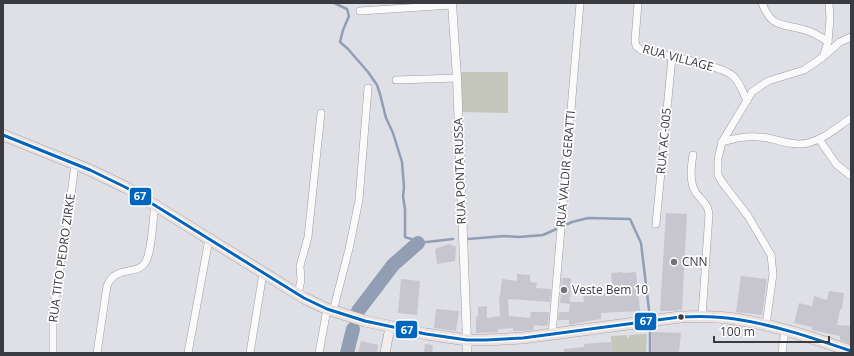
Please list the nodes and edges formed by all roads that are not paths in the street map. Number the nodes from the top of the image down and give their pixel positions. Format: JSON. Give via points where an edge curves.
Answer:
{"nodes":[{"id":1,"x":580,"y":3,"type":"edge"},
{"id":2,"x":638,"y":3,"type":"edge"},
{"id":3,"x":762,"y":3,"type":"edge"},
{"id":4,"x":829,"y":3,"type":"edge"},
{"id":5,"x":452,"y":4,"type":"edge"},
{"id":6,"x":360,"y":11,"type":"dead end"},
{"id":7,"x":851,"y":37,"type":"edge"},
{"id":8,"x":828,"y":42,"type":"junction"},
{"id":9,"x":672,"y":57,"type":"junction"},
{"id":10,"x":823,"y":57,"type":"junction"},
{"id":11,"x":457,"y":78,"type":"junction"},
{"id":12,"x":396,"y":80,"type":"dead end"},
{"id":13,"x":368,"y":88,"type":"dead end"},
{"id":14,"x":747,"y":100,"type":"junction"},
{"id":15,"x":320,"y":113,"type":"dead end"},
{"id":16,"x":851,"y":118,"type":"edge"},
{"id":17,"x":3,"y":135,"type":"edge"},
{"id":18,"x":819,"y":139,"type":"junction"},
{"id":19,"x":722,"y":142,"type":"junction"},
{"id":20,"x":693,"y":155,"type":"dead end"},
{"id":21,"x":75,"y":164,"type":"junction"},
{"id":22,"x":851,"y":176,"type":"edge"},
{"id":23,"x":155,"y":204,"type":"junction"},
{"id":24,"x":656,"y":224,"type":"dead end"},
{"id":25,"x":209,"y":239,"type":"junction"},
{"id":26,"x":263,"y":273,"type":"junction"},
{"id":27,"x":298,"y":294,"type":"junction"},
{"id":28,"x":330,"y":310,"type":"junction"},
{"id":29,"x":702,"y":316,"type":"junction"},
{"id":30,"x":766,"y":325,"type":"junction"},
{"id":31,"x":390,"y":327,"type":"junction"},
{"id":32,"x":785,"y":329,"type":"junction"},
{"id":33,"x":552,"y":335,"type":"junction"},
{"id":34,"x":467,"y":340,"type":"junction"},
{"id":35,"x":851,"y":351,"type":"edge"},
{"id":36,"x":53,"y":353,"type":"edge"},
{"id":37,"x":97,"y":353,"type":"edge"},
{"id":38,"x":188,"y":353,"type":"edge"},
{"id":39,"x":250,"y":353,"type":"edge"},
{"id":40,"x":319,"y":353,"type":"edge"},
{"id":41,"x":385,"y":353,"type":"edge"},
{"id":42,"x":467,"y":353,"type":"edge"},
{"id":43,"x":782,"y":353,"type":"edge"}],
"edges":[{"from":1,"to":33,"type":"street","name":"RUA VALDIR GERATTI"},
{"from":2,"to":9,"type":"street","name":"RUA VILLAGE","via":[[634,40],[636,46],[641,50]]},
{"from":3,"to":8,"type":"street","via":[[772,21],[805,30]]},
{"from":4,"to":8,"type":"street"},
{"from":5,"to":6,"type":"street"},
{"from":5,"to":11,"type":"street","name":"RUA PONTA RUSSA"},
{"from":7,"to":10,"type":"street","via":[[840,42]]},
{"from":8,"to":10,"type":"street"},
{"from":9,"to":14,"type":"street","name":"RUA VILLAGE","via":[[726,71],[738,82]]},
{"from":9,"to":24,"type":"street","name":"RUA AC-005"},
{"from":10,"to":14,"type":"street","via":[[804,70],[760,86]]},
{"from":11,"to":12,"type":"street"},
{"from":11,"to":34,"type":"street","name":"RUA PONTA RUSSA"},
{"from":13,"to":28,"type":"street","via":[[359,200],[349,249]]},
{"from":14,"to":19,"type":"street"},
{"from":15,"to":27,"type":"street","via":[[308,237],[300,266]]},
{"from":16,"to":18,"type":"street"},
{"from":17,"to":21,"type":"main road"},
{"from":18,"to":19,"type":"street","via":[[794,144],[751,136]]},
{"from":18,"to":22,"type":"street","via":[[836,164]]},
{"from":19,"to":30,"type":"street","via":[[718,159],[720,178],[748,216],[771,255],[773,274]]},
{"from":20,"to":29,"type":"street","via":[[692,183],[697,194],[706,203],[709,214]]},
{"from":21,"to":23,"type":"main road"},
{"from":21,"to":36,"type":"street","name":"RUA TITO PEDRO ZIRKE","via":[[53,310]]},
{"from":23,"to":25,"type":"main road"},
{"from":23,"to":37,"type":"street","via":[[146,263],[111,277],[107,286]]},
{"from":25,"to":26,"type":"main road"},
{"from":25,"to":38,"type":"street"},
{"from":26,"to":27,"type":"main road"},
{"from":26,"to":39,"type":"street"},
{"from":27,"to":28,"type":"main road"},
{"from":28,"to":31,"type":"main road"},
{"from":28,"to":40,"type":"street"},
{"from":29,"to":30,"type":"main road"},
{"from":29,"to":33,"type":"main road"},
{"from":30,"to":32,"type":"main road"},
{"from":31,"to":34,"type":"main road"},
{"from":31,"to":41,"type":"main road"},
{"from":32,"to":35,"type":"main road"},
{"from":32,"to":43,"type":"street"},
{"from":33,"to":34,"type":"main road","via":[[502,340]]},
{"from":34,"to":42,"type":"main road"}]}
